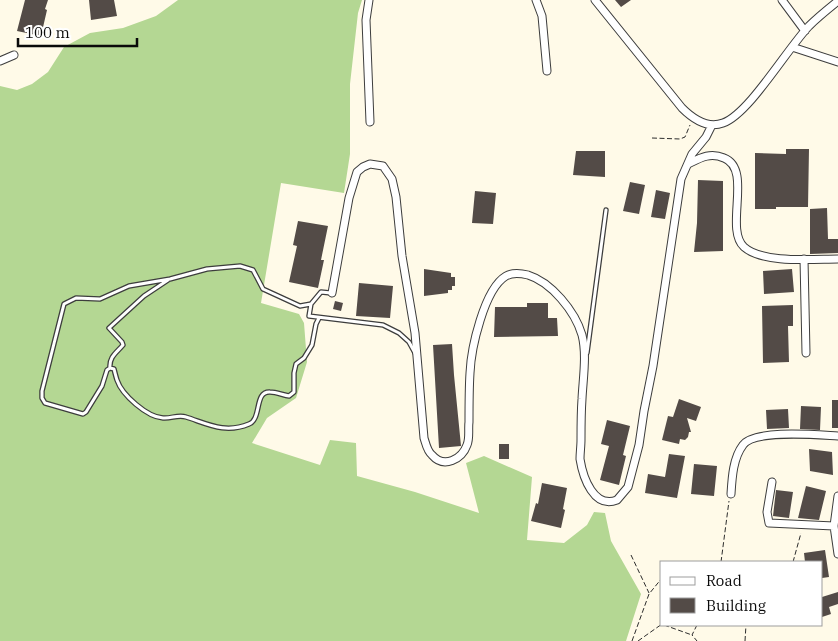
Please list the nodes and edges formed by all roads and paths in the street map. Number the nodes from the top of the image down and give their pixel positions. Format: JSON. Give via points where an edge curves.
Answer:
{"nodes":[{"id":1,"x":369,"y":0,"type":"edge"},
{"id":2,"x":536,"y":0,"type":"edge"},
{"id":3,"x":596,"y":0,"type":"edge"},
{"id":4,"x":782,"y":0,"type":"edge"},
{"id":5,"x":838,"y":1,"type":"edge"},
{"id":6,"x":805,"y":31,"type":"junction"},
{"id":7,"x":792,"y":46,"type":"junction"},
{"id":8,"x":14,"y":55,"type":"dead end"},
{"id":9,"x":0,"y":61,"type":"edge"},
{"id":10,"x":838,"y":62,"type":"edge"},
{"id":11,"x":547,"y":71,"type":"dead end"},
{"id":12,"x":691,"y":117,"type":"junction"},
{"id":13,"x":370,"y":122,"type":"dead end"},
{"id":14,"x":712,"y":125,"type":"junction"},
{"id":15,"x":652,"y":138,"type":"dead end"},
{"id":16,"x":687,"y":164,"type":"junction"},
{"id":17,"x":606,"y":210,"type":"dead end"},
{"id":18,"x":804,"y":259,"type":"junction"},
{"id":19,"x":838,"y":259,"type":"edge"},
{"id":20,"x":170,"y":279,"type":"junction"},
{"id":21,"x":332,"y":293,"type":"joint"},
{"id":22,"x":311,"y":304,"type":"junction"},
{"id":23,"x":319,"y":318,"type":"junction"},
{"id":24,"x":806,"y":353,"type":"dead end"},
{"id":25,"x":417,"y":358,"type":"junction"},
{"id":26,"x":110,"y":368,"type":"junction"},
{"id":27,"x":584,"y":371,"type":"junction"},
{"id":28,"x":838,"y":436,"type":"edge"},
{"id":29,"x":772,"y":482,"type":"dead end"},
{"id":30,"x":731,"y":494,"type":"joint"},
{"id":31,"x":838,"y":496,"type":"edge"},
{"id":32,"x":803,"y":525,"type":"junction"},
{"id":33,"x":834,"y":526,"type":"junction"},
{"id":34,"x":838,"y":554,"type":"edge"},
{"id":35,"x":631,"y":555,"type":"dead end"},
{"id":36,"x":721,"y":561,"type":"edge"},
{"id":37,"x":794,"y":561,"type":"edge"},
{"id":38,"x":660,"y":580,"type":"edge"},
{"id":39,"x":649,"y":594,"type":"junction"},
{"id":40,"x":660,"y":626,"type":"edge"},
{"id":41,"x":668,"y":626,"type":"edge"},
{"id":42,"x":697,"y":626,"type":"edge"},
{"id":43,"x":746,"y":626,"type":"edge"},
{"id":44,"x":692,"y":636,"type":"junction"},
{"id":45,"x":632,"y":641,"type":"edge"},
{"id":46,"x":638,"y":641,"type":"edge"},
{"id":47,"x":697,"y":641,"type":"edge"},
{"id":48,"x":745,"y":641,"type":"edge"}],
"edges":[{"from":1,"to":13,"type":"street","via":[[366,20]]},
{"from":2,"to":11,"type":"street","via":[[542,16]]},
{"from":3,"to":12,"type":"street"},
{"from":4,"to":6,"type":"street"},
{"from":5,"to":6,"type":"street"},
{"from":6,"to":7,"type":"street"},
{"from":7,"to":10,"type":"street"},
{"from":7,"to":14,"type":"street","via":[[745,107],[723,123]]},
{"from":8,"to":9,"type":"street"},
{"from":12,"to":14,"type":"street"},
{"from":12,"to":15,"type":"path","via":[[685,137]]},
{"from":14,"to":16,"type":"street"},
{"from":16,"to":18,"type":"street","via":[[713,155],[729,160],[737,172],[740,242],[750,251],[765,256]]},
{"from":16,"to":27,"type":"street","via":[[680,179],[639,445],[628,486],[620,498],[612,502],[596,497],[580,459]]},
{"from":17,"to":27,"type":"lane"},
{"from":18,"to":19,"type":"street"},
{"from":18,"to":24,"type":"street"},
{"from":20,"to":22,"type":"lane","via":[[206,269],[240,266],[253,270],[263,289],[300,306]]},
{"from":20,"to":26,"type":"lane","via":[[144,296],[109,328],[123,345],[112,355]]},
{"from":20,"to":26,"type":"lane","via":[[128,286],[100,300],[76,298],[64,304],[42,398],[45,403],[83,414]]},
{"from":21,"to":22,"type":"lane","via":[[321,292]]},
{"from":21,"to":25,"type":"street","via":[[357,172],[370,164],[383,166],[394,186]]},
{"from":22,"to":23,"type":"lane","via":[[309,316]]},
{"from":23,"to":25,"type":"lane","via":[[383,325],[399,332],[410,342]]},
{"from":23,"to":26,"type":"lane","via":[[312,345],[296,364],[294,392],[289,396],[264,393],[250,424],[218,428],[182,416],[162,418],[146,412],[123,390],[114,369]]},
{"from":25,"to":27,"type":"street","via":[[424,438],[433,457],[445,462],[461,456],[468,444],[470,371],[475,337],[490,297],[505,276],[520,273],[530,276],[556,293],[582,334]]},
{"from":28,"to":30,"type":"street","via":[[772,435],[747,440],[735,462]]},
{"from":29,"to":32,"type":"street","via":[[767,512],[769,523]]},
{"from":30,"to":36,"type":"path"},
{"from":31,"to":33,"type":"street"},
{"from":32,"to":33,"type":"street"},
{"from":32,"to":37,"type":"path"},
{"from":33,"to":34,"type":"street"},
{"from":35,"to":39,"type":"path"},
{"from":38,"to":39,"type":"path"},
{"from":39,"to":45,"type":"path"},
{"from":40,"to":46,"type":"path"},
{"from":41,"to":44,"type":"path"},
{"from":42,"to":44,"type":"path"},
{"from":43,"to":48,"type":"path"},
{"from":44,"to":47,"type":"path"}]}
